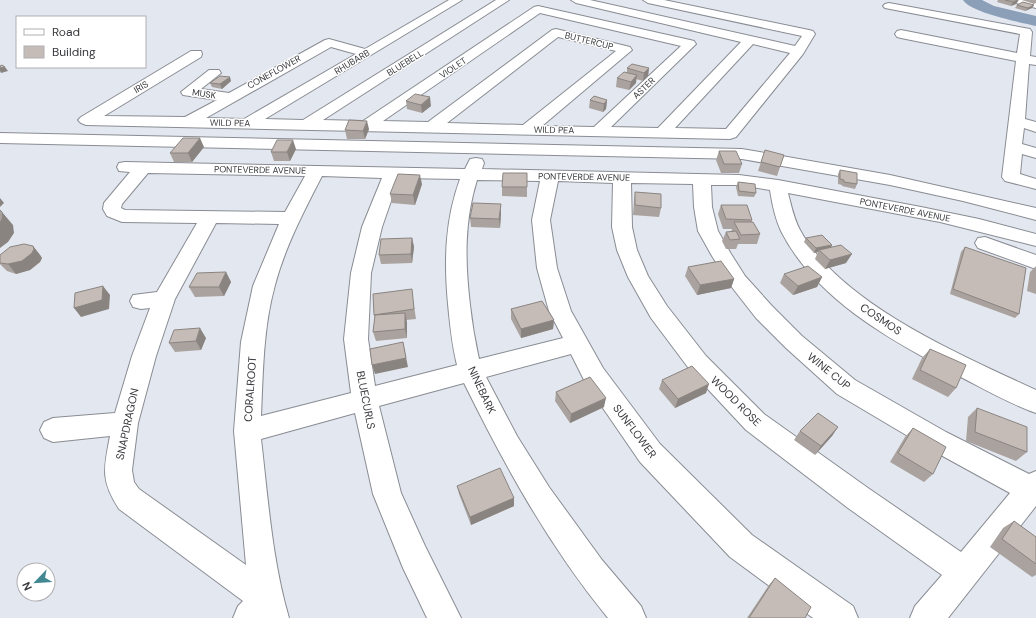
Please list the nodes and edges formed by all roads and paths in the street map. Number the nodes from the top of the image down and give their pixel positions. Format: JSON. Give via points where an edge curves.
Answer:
{"nodes":[{"id":1,"x":457,"y":0,"type":"edge"},
{"id":2,"x":504,"y":0,"type":"edge"},
{"id":3,"x":576,"y":0,"type":"edge"},
{"id":4,"x":647,"y":0,"type":"edge"},
{"id":5,"x":1016,"y":0,"type":"edge"},
{"id":6,"x":1036,"y":5,"type":"edge"},
{"id":7,"x":889,"y":6,"type":"dead end"},
{"id":8,"x":629,"y":12,"type":"junction"},
{"id":9,"x":610,"y":25,"type":"junction"},
{"id":10,"x":901,"y":34,"type":"dead end"},
{"id":11,"x":394,"y":36,"type":"junction"},
{"id":12,"x":588,"y":40,"type":"junction"},
{"id":13,"x":750,"y":40,"type":"junction"},
{"id":14,"x":1031,"y":41,"type":"edge"},
{"id":15,"x":432,"y":46,"type":"junction"},
{"id":16,"x":798,"y":51,"type":"junction"},
{"id":17,"x":368,"y":52,"type":"junction"},
{"id":18,"x":196,"y":54,"type":"dead end"},
{"id":19,"x":471,"y":56,"type":"junction"},
{"id":20,"x":1030,"y":60,"type":"edge"},
{"id":21,"x":214,"y":73,"type":"dead end"},
{"id":22,"x":1021,"y":80,"type":"junction"},
{"id":23,"x":1036,"y":83,"type":"edge"},
{"id":24,"x":229,"y":97,"type":"junction"},
{"id":25,"x":86,"y":120,"type":"junction"},
{"id":26,"x":186,"y":122,"type":"junction"},
{"id":27,"x":1017,"y":122,"type":"junction"},
{"id":28,"x":246,"y":124,"type":"junction"},
{"id":29,"x":305,"y":125,"type":"junction"},
{"id":30,"x":366,"y":126,"type":"junction"},
{"id":31,"x":1036,"y":126,"type":"edge"},
{"id":32,"x":432,"y":127,"type":"junction"},
{"id":33,"x":527,"y":130,"type":"junction"},
{"id":34,"x":598,"y":131,"type":"junction"},
{"id":35,"x":663,"y":132,"type":"junction"},
{"id":36,"x":0,"y":138,"type":"edge"},
{"id":37,"x":33,"y":139,"type":"junction"},
{"id":38,"x":489,"y":140,"type":"junction"},
{"id":39,"x":1014,"y":147,"type":"junction"},
{"id":40,"x":1036,"y":153,"type":"edge"},
{"id":41,"x":316,"y":171,"type":"junction"},
{"id":42,"x":392,"y":174,"type":"junction"},
{"id":43,"x":470,"y":175,"type":"junction"},
{"id":44,"x":550,"y":176,"type":"junction"},
{"id":45,"x":622,"y":177,"type":"junction"},
{"id":46,"x":702,"y":179,"type":"junction"},
{"id":47,"x":1036,"y":184,"type":"edge"},
{"id":48,"x":778,"y":185,"type":"junction"},
{"id":49,"x":1036,"y":214,"type":"edge"},
{"id":50,"x":210,"y":217,"type":"junction"},
{"id":51,"x":291,"y":218,"type":"junction"},
{"id":52,"x":1036,"y":240,"type":"edge"},
{"id":53,"x":985,"y":243,"type":"dead end"},
{"id":54,"x":1036,"y":262,"type":"edge"},
{"id":55,"x":577,"y":343,"type":"junction"},
{"id":56,"x":472,"y":371,"type":"junction"},
{"id":57,"x":364,"y":399,"type":"junction"},
{"id":58,"x":1036,"y":402,"type":"edge"},
{"id":59,"x":126,"y":423,"type":"junction"},
{"id":60,"x":53,"y":430,"type":"dead end"},
{"id":61,"x":247,"y":430,"type":"junction"},
{"id":62,"x":1035,"y":488,"type":"edge"},
{"id":63,"x":964,"y":572,"type":"junction"},
{"id":64,"x":263,"y":612,"type":"edge"},
{"id":65,"x":444,"y":618,"type":"edge"},
{"id":66,"x":629,"y":618,"type":"edge"},
{"id":67,"x":841,"y":618,"type":"edge"},
{"id":68,"x":927,"y":618,"type":"edge"}],
"edges":[{"from":1,"to":11,"type":"street","name":"RHUBARB"},
{"from":2,"to":15,"type":"street","name":"BLUEBELL"},
{"from":3,"to":8,"type":"street"},
{"from":4,"to":8,"type":"street"},
{"from":4,"to":16,"type":"street","name":"WILD PEA","via":[[809,34]]},
{"from":5,"to":6,"type":"street"},
{"from":7,"to":14,"type":"street","via":[[1026,32]]},
{"from":8,"to":9,"type":"street"},
{"from":8,"to":13,"type":"street"},
{"from":9,"to":12,"type":"street"},
{"from":9,"to":19,"type":"street","name":"VIOLET","via":[[538,9]]},
{"from":9,"to":34,"type":"street","name":"ASTER","via":[[690,44]]},
{"from":10,"to":20,"type":"street"},
{"from":11,"to":15,"type":"street"},
{"from":11,"to":17,"type":"street","name":"RHUBARB"},
{"from":12,"to":32,"type":"street","name":"BUTTERCUP","via":[[556,33]]},
{"from":12,"to":33,"type":"street","name":"BUTTERCUP","via":[[626,50]]},
{"from":13,"to":16,"type":"street"},
{"from":13,"to":35,"type":"street"},
{"from":14,"to":20,"type":"street"},
{"from":15,"to":19,"type":"street"},
{"from":15,"to":29,"type":"street","name":"BLUEBELL"},
{"from":16,"to":35,"type":"street","name":"WILD PEA","via":[[730,134]]},
{"from":17,"to":24,"type":"street","name":"CONEFLOWER","via":[[329,42]]},
{"from":17,"to":28,"type":"street","name":"RHUBARB"},
{"from":18,"to":25,"type":"street","name":"IRIS"},
{"from":19,"to":30,"type":"street","name":"VIOLET"},
{"from":20,"to":22,"type":"street"},
{"from":21,"to":24,"type":"street","name":"MUSK","via":[[188,92]]},
{"from":22,"to":23,"type":"street"},
{"from":22,"to":27,"type":"street","via":[[1025,101]]},
{"from":24,"to":26,"type":"street","name":"CONEFLOWER"},
{"from":25,"to":26,"type":"street","name":"WILD PEA"},
{"from":25,"to":37,"type":"street"},
{"from":26,"to":28,"type":"street","name":"WILD PEA"},
{"from":27,"to":31,"type":"street"},
{"from":27,"to":39,"type":"street"},
{"from":28,"to":29,"type":"street","name":"WILD PEA"},
{"from":29,"to":30,"type":"street","name":"WILD PEA"},
{"from":30,"to":32,"type":"street","name":"WILD PEA"},
{"from":32,"to":38,"type":"street","name":"WILD PEA"},
{"from":33,"to":34,"type":"street","name":"WILD PEA"},
{"from":33,"to":38,"type":"street","name":"WILD PEA"},
{"from":34,"to":35,"type":"street","name":"WILD PEA"},
{"from":36,"to":37,"type":"street"},
{"from":37,"to":38,"type":"street"},
{"from":38,"to":43,"type":"street","name":"NINEBARK"},
{"from":38,"to":49,"type":"street","via":[[742,154],[961,195]]},
{"from":39,"to":40,"type":"street"},
{"from":39,"to":47,"type":"street","via":[[1010,177]]},
{"from":41,"to":42,"type":"street","name":"PONTEVERDE AVENUE"},
{"from":41,"to":50,"type":"street","name":"PONTEVERDE AVENUE","via":[[134,168],[112,209],[122,216]]},
{"from":41,"to":51,"type":"street","name":"CORALROOT"},
{"from":42,"to":43,"type":"street","name":"PONTEVERDE AVENUE"},
{"from":42,"to":57,"type":"street","name":"BLUECURLS","via":[[372,227],[361,273],[356,339]]},
{"from":43,"to":44,"type":"street","name":"PONTEVERDE AVENUE"},
{"from":43,"to":56,"type":"street","name":"NINEBARK","via":[[457,222],[455,269],[462,335]]},
{"from":44,"to":45,"type":"street","name":"PONTEVERDE AVENUE"},
{"from":44,"to":55,"type":"street","name":"SUNFLOWER","via":[[541,220],[547,268],[560,311]]},
{"from":45,"to":46,"type":"street","name":"PONTEVERDE AVENUE"},
{"from":45,"to":63,"type":"street","name":"WOOD ROSE","via":[[622,227],[626,250],[638,277],[659,312],[698,363],[755,422]]},
{"from":46,"to":48,"type":"street","name":"PONTEVERDE AVENUE"},
{"from":46,"to":62,"type":"street","name":"WINE CUP","via":[[703,207],[708,231],[722,256],[764,312],[794,342],[846,387],[937,440]]},
{"from":48,"to":52,"type":"street","name":"PONTEVERDE AVENUE","via":[[943,217]]},
{"from":48,"to":58,"type":"street","name":"COSMOS","via":[[782,209],[800,247],[817,269],[846,295],[889,326],[953,362]]},
{"from":50,"to":51,"type":"street"},
{"from":50,"to":59,"type":"street","name":"SNAPDRAGON","via":[[152,300],[144,356]]},
{"from":51,"to":61,"type":"street","name":"CORALROOT","via":[[264,286],[253,342]]},
{"from":53,"to":54,"type":"street"},
{"from":55,"to":56,"type":"street"},
{"from":55,"to":67,"type":"street","name":"SUNFLOWER","via":[[594,375],[650,453],[741,546]]},
{"from":56,"to":57,"type":"street"},
{"from":56,"to":66,"type":"street","name":"NINEBARK","via":[[505,438],[543,504],[598,582]]},
{"from":57,"to":61,"type":"street"},
{"from":57,"to":65,"type":"street","name":"BLUECURLS","via":[[387,494]]},
{"from":59,"to":60,"type":"street"},
{"from":59,"to":64,"type":"street","name":"SNAPDRAGON","via":[[118,470],[121,487],[129,499]]},
{"from":61,"to":64,"type":"street","name":"CORALROOT"},
{"from":62,"to":63,"type":"street"},
{"from":63,"to":68,"type":"street"}]}
